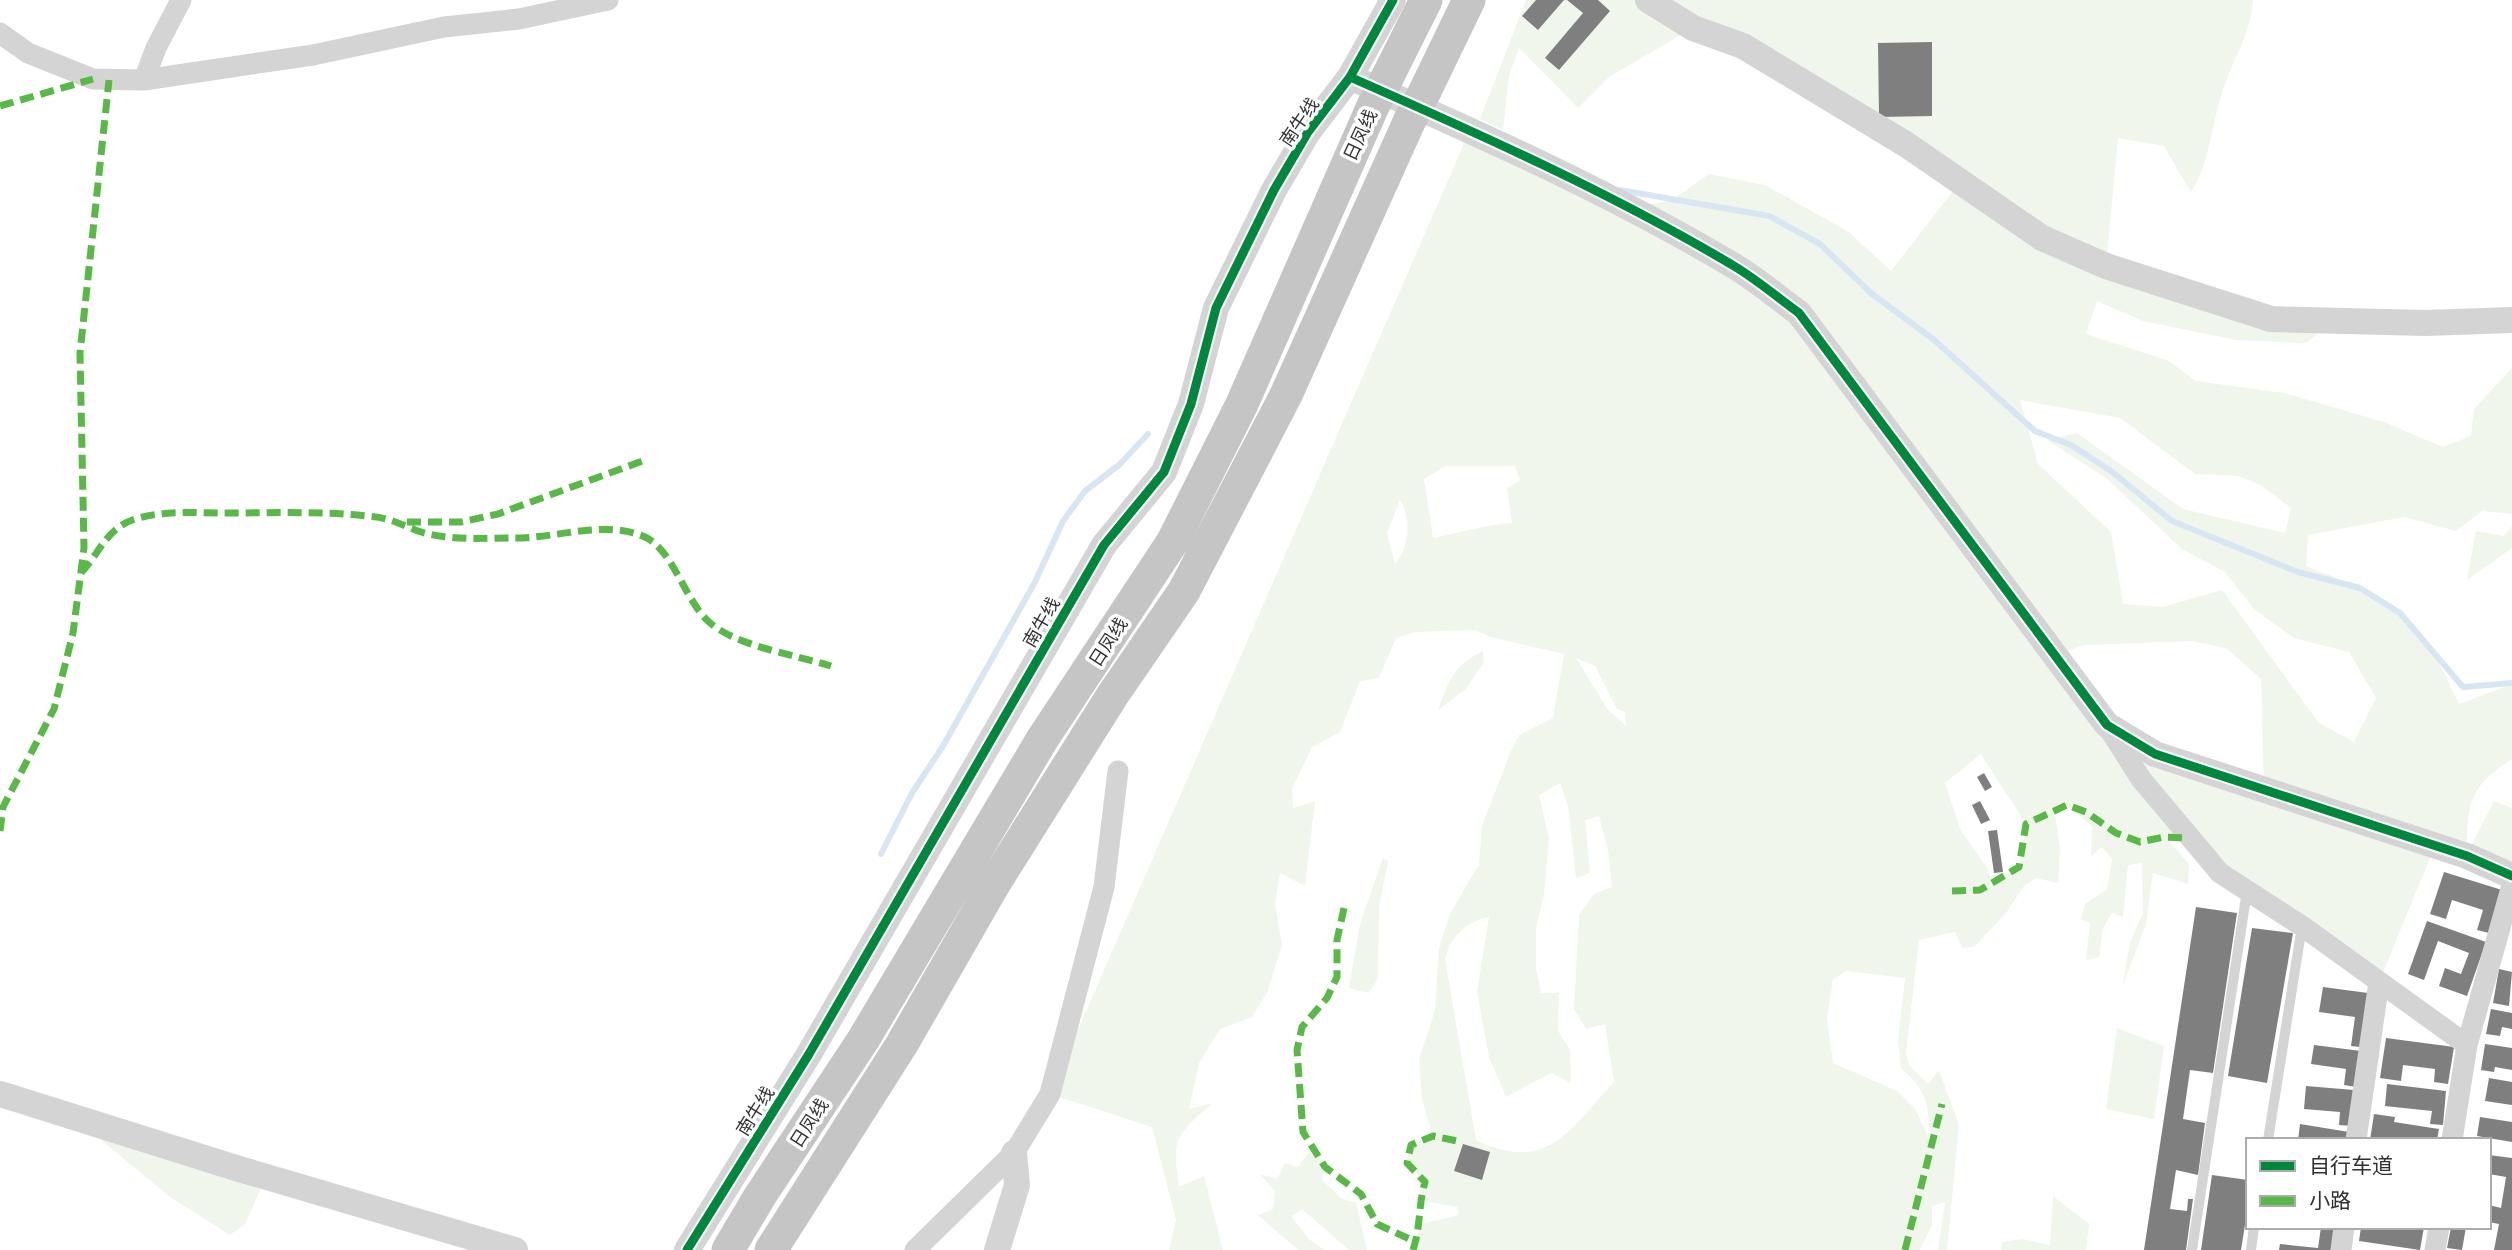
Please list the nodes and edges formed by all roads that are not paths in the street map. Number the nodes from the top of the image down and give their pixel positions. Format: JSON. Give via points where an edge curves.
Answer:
{"nodes":[{"id":1,"x":181,"y":0,"type":"edge"},
{"id":2,"x":608,"y":0,"type":"edge"},
{"id":3,"x":1393,"y":0,"type":"edge"},
{"id":4,"x":1426,"y":0,"type":"edge"},
{"id":5,"x":1469,"y":0,"type":"edge"},
{"id":6,"x":1648,"y":0,"type":"edge"},
{"id":7,"x":0,"y":33,"type":"edge"},
{"id":8,"x":1350,"y":77,"type":"junction"},
{"id":9,"x":144,"y":80,"type":"junction"},
{"id":10,"x":2512,"y":320,"type":"edge"},
{"id":11,"x":2107,"y":725,"type":"junction"},
{"id":12,"x":1118,"y":771,"type":"dead end"},
{"id":13,"x":2512,"y":876,"type":"edge"},
{"id":14,"x":2512,"y":885,"type":"edge"},
{"id":15,"x":2247,"y":891,"type":"junction"},
{"id":16,"x":2302,"y":926,"type":"junction"},
{"id":17,"x":2379,"y":982,"type":"junction"},
{"id":18,"x":2467,"y":1045,"type":"junction"},
{"id":19,"x":0,"y":1094,"type":"edge"},
{"id":20,"x":2268,"y":1138,"type":"edge"},
{"id":21,"x":2356,"y":1138,"type":"edge"},
{"id":22,"x":2452,"y":1138,"type":"edge"},
{"id":23,"x":1014,"y":1153,"type":"junction"},
{"id":24,"x":2254,"y":1229,"type":"edge"},
{"id":25,"x":2344,"y":1229,"type":"edge"},
{"id":26,"x":2439,"y":1229,"type":"edge"},
{"id":27,"x":515,"y":1250,"type":"edge"},
{"id":28,"x":687,"y":1250,"type":"edge"},
{"id":29,"x":728,"y":1250,"type":"edge"},
{"id":30,"x":771,"y":1250,"type":"edge"},
{"id":31,"x":915,"y":1250,"type":"edge"},
{"id":32,"x":997,"y":1250,"type":"edge"},
{"id":33,"x":2192,"y":1250,"type":"edge"},
{"id":34,"x":2251,"y":1250,"type":"edge"},
{"id":35,"x":2341,"y":1250,"type":"edge"},
{"id":36,"x":2435,"y":1250,"type":"edge"}],
"edges":[{"from":1,"to":9,"type":"street"},
{"from":2,"to":9,"type":"street","via":[[519,19],[444,27],[313,55]]},
{"from":3,"to":8,"type":"street","name":"南牛线"},
{"from":4,"to":29,"type":"highway","name":"日凤线","bridge":true,"via":[[1373,106],[1242,404],[1173,541],[1043,738],[863,1040]]},
{"from":5,"to":30,"type":"highway","name":"日凤线","bridge":true,"via":[[1286,395],[1184,591],[994,884],[902,1044]]},
{"from":6,"to":10,"type":"street","via":[[1693,27],[1743,46],[1907,145],[2042,238],[2106,266],[2272,318],[2426,323]]},
{"from":7,"to":9,"type":"street","via":[[28,53],[93,79]]},
{"from":8,"to":11,"type":"street","via":[[1470,130],[1640,216],[1735,266],[1799,313]]},
{"from":8,"to":28,"type":"street","name":"南牛线","via":[[1308,132],[1274,190],[1216,308],[1191,404],[1164,472],[1104,545],[809,1054]]},
{"from":11,"to":13,"type":"street","via":[[2155,754],[2467,856]]},
{"from":11,"to":15,"type":"street","via":[[2141,779],[2189,838],[2220,873]]},
{"from":12,"to":23,"type":"street","via":[[1104,887],[1050,1094]]},
{"from":14,"to":18,"type":"street"},
{"from":15,"to":16,"type":"street"},
{"from":15,"to":33,"type":"lane"},
{"from":16,"to":17,"type":"street"},
{"from":16,"to":20,"type":"lane"},
{"from":17,"to":18,"type":"street"},
{"from":17,"to":21,"type":"street"},
{"from":18,"to":22,"type":"street"},
{"from":19,"to":27,"type":"street"},
{"from":23,"to":31,"type":"street"},
{"from":23,"to":32,"type":"street","via":[[1017,1185]]},
{"from":24,"to":34,"type":"lane"},
{"from":25,"to":35,"type":"street"},
{"from":26,"to":36,"type":"street"}]}
